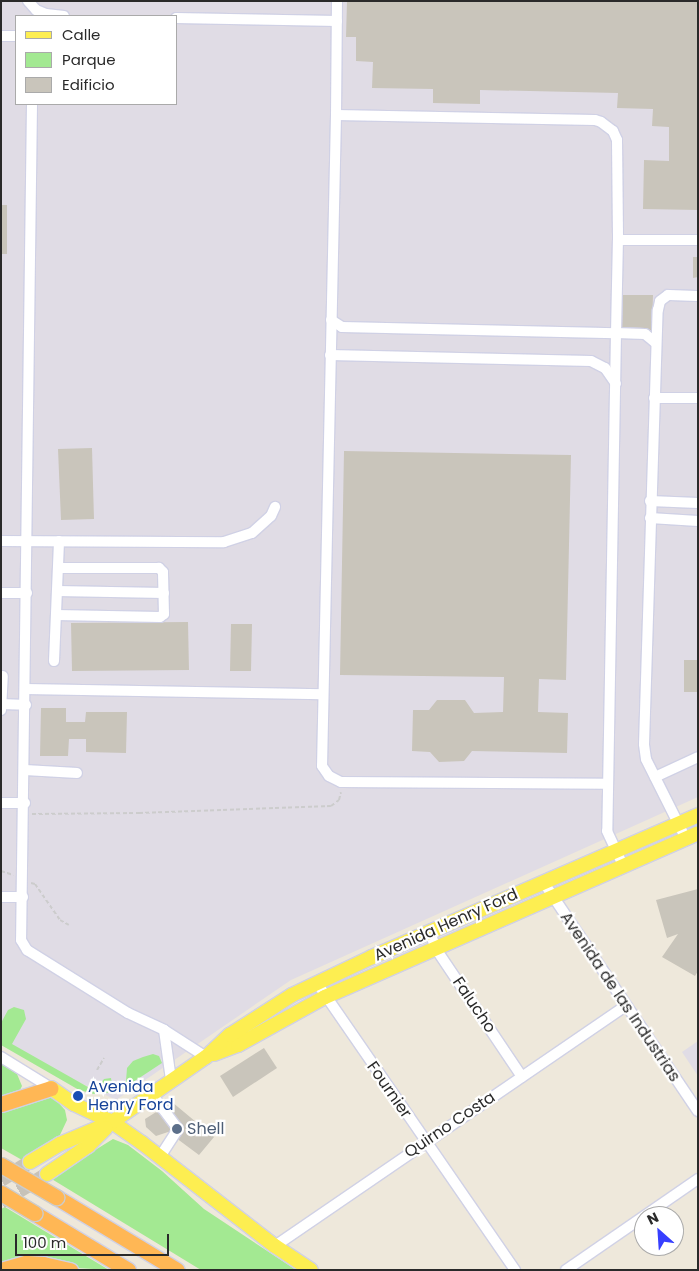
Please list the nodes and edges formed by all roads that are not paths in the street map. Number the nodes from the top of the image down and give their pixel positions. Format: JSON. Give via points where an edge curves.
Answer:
{"nodes":[{"id":1,"x":28,"y":1,"type":"edge"},
{"id":2,"x":337,"y":1,"type":"edge"},
{"id":3,"x":55,"y":15,"type":"edge"},
{"id":4,"x":178,"y":18,"type":"edge"},
{"id":5,"x":336,"y":21,"type":"junction"},
{"id":6,"x":1,"y":36,"type":"edge"},
{"id":7,"x":15,"y":36,"type":"edge"},
{"id":8,"x":32,"y":105,"type":"edge"},
{"id":9,"x":336,"y":115,"type":"junction"},
{"id":10,"x":618,"y":240,"type":"junction"},
{"id":11,"x":698,"y":240,"type":"edge"},
{"id":12,"x":698,"y":296,"type":"edge"},
{"id":13,"x":331,"y":320,"type":"junction"},
{"id":14,"x":616,"y":333,"type":"junction"},
{"id":15,"x":656,"y":343,"type":"junction"},
{"id":16,"x":330,"y":355,"type":"junction"},
{"id":17,"x":616,"y":384,"type":"junction"},
{"id":18,"x":654,"y":398,"type":"junction"},
{"id":19,"x":698,"y":398,"type":"edge"},
{"id":20,"x":650,"y":501,"type":"junction"},
{"id":21,"x":698,"y":503,"type":"edge"},
{"id":22,"x":275,"y":507,"type":"dead end"},
{"id":23,"x":650,"y":518,"type":"junction"},
{"id":24,"x":698,"y":521,"type":"edge"},
{"id":25,"x":1,"y":541,"type":"edge"},
{"id":26,"x":27,"y":541,"type":"junction"},
{"id":27,"x":59,"y":542,"type":"junction"},
{"id":28,"x":58,"y":568,"type":"junction"},
{"id":29,"x":56,"y":590,"type":"junction"},
{"id":30,"x":1,"y":593,"type":"edge"},
{"id":31,"x":27,"y":593,"type":"junction"},
{"id":32,"x":164,"y":593,"type":"junction"},
{"id":33,"x":56,"y":615,"type":"junction"},
{"id":34,"x":54,"y":661,"type":"dead end"},
{"id":35,"x":3,"y":676,"type":"dead end"},
{"id":36,"x":26,"y":689,"type":"junction"},
{"id":37,"x":322,"y":694,"type":"junction"},
{"id":38,"x":1,"y":704,"type":"edge"},
{"id":39,"x":26,"y":705,"type":"junction"},
{"id":40,"x":1,"y":710,"type":"edge"},
{"id":41,"x":698,"y":757,"type":"edge"},
{"id":42,"x":25,"y":770,"type":"junction"},
{"id":43,"x":77,"y":773,"type":"dead end"},
{"id":44,"x":654,"y":777,"type":"junction"},
{"id":45,"x":607,"y":784,"type":"junction"},
{"id":46,"x":1,"y":803,"type":"edge"},
{"id":47,"x":25,"y":809,"type":"junction"},
{"id":48,"x":698,"y":815,"type":"edge"},
{"id":49,"x":679,"y":824,"type":"junction"},
{"id":50,"x":692,"y":836,"type":"edge"},
{"id":51,"x":617,"y":852,"type":"junction"},
{"id":52,"x":624,"y":867,"type":"junction"},
{"id":53,"x":544,"y":883,"type":"junction"},
{"id":54,"x":1,"y":897,"type":"edge"},
{"id":55,"x":24,"y":897,"type":"junction"},
{"id":56,"x":553,"y":898,"type":"junction"},
{"id":57,"x":430,"y":932,"type":"junction"},
{"id":58,"x":436,"y":949,"type":"junction"},
{"id":59,"x":317,"y":984,"type":"junction"},
{"id":60,"x":325,"y":997,"type":"junction"},
{"id":61,"x":626,"y":1006,"type":"junction"},
{"id":62,"x":164,"y":1030,"type":"junction"},
{"id":63,"x":1,"y":1057,"type":"edge"},
{"id":64,"x":206,"y":1057,"type":"junction"},
{"id":65,"x":522,"y":1077,"type":"junction"},
{"id":66,"x":171,"y":1080,"type":"junction"},
{"id":67,"x":51,"y":1088,"type":"junction"},
{"id":68,"x":151,"y":1093,"type":"junction"},
{"id":69,"x":1,"y":1104,"type":"edge"},
{"id":70,"x":698,"y":1111,"type":"edge"},
{"id":71,"x":112,"y":1122,"type":"junction"},
{"id":72,"x":425,"y":1142,"type":"junction"},
{"id":73,"x":160,"y":1157,"type":"junction"},
{"id":74,"x":30,"y":1162,"type":"tunnel mouth"},
{"id":75,"x":1,"y":1165,"type":"edge"},
{"id":76,"x":47,"y":1174,"type":"tunnel mouth"},
{"id":77,"x":698,"y":1178,"type":"edge"},
{"id":78,"x":1,"y":1193,"type":"edge"},
{"id":79,"x":276,"y":1246,"type":"junction"},
{"id":80,"x":1,"y":1270,"type":"edge"},
{"id":81,"x":70,"y":1270,"type":"edge"},
{"id":82,"x":128,"y":1270,"type":"edge"},
{"id":83,"x":176,"y":1270,"type":"edge"},
{"id":84,"x":311,"y":1270,"type":"edge"},
{"id":85,"x":515,"y":1270,"type":"edge"},
{"id":86,"x":566,"y":1270,"type":"edge"}],
"edges":[{"from":1,"to":3,"type":"street","via":[[36,10]]},
{"from":2,"to":5,"type":"street"},
{"from":4,"to":5,"type":"street"},
{"from":5,"to":9,"type":"street"},
{"from":6,"to":7,"type":"street"},
{"from":8,"to":26,"type":"street"},
{"from":9,"to":10,"type":"street","via":[[595,120],[613,131],[617,140]]},
{"from":9,"to":13,"type":"street"},
{"from":10,"to":11,"type":"street"},
{"from":10,"to":14,"type":"street"},
{"from":12,"to":15,"type":"street","via":[[668,296],[660,301]]},
{"from":13,"to":14,"type":"street","via":[[342,327]]},
{"from":13,"to":16,"type":"street"},
{"from":14,"to":15,"type":"street","via":[[645,334]]},
{"from":14,"to":17,"type":"street"},
{"from":15,"to":18,"type":"street"},
{"from":16,"to":17,"type":"street","via":[[591,361],[605,368]]},
{"from":16,"to":37,"type":"street"},
{"from":17,"to":45,"type":"street"},
{"from":18,"to":19,"type":"street"},
{"from":18,"to":20,"type":"street"},
{"from":20,"to":21,"type":"street"},
{"from":20,"to":23,"type":"street"},
{"from":22,"to":27,"type":"street","via":[[271,516],[252,533],[224,542]]},
{"from":23,"to":24,"type":"street"},
{"from":23,"to":44,"type":"street","via":[[644,744],[646,760]]},
{"from":25,"to":26,"type":"street"},
{"from":26,"to":27,"type":"street"},
{"from":26,"to":31,"type":"street"},
{"from":27,"to":28,"type":"street"},
{"from":28,"to":29,"type":"street"},
{"from":28,"to":32,"type":"street","via":[[159,568],[163,572]]},
{"from":29,"to":32,"type":"street"},
{"from":29,"to":33,"type":"street"},
{"from":30,"to":31,"type":"street"},
{"from":31,"to":36,"type":"street"},
{"from":32,"to":33,"type":"street","via":[[164,614],[160,617]]},
{"from":33,"to":34,"type":"street"},
{"from":35,"to":38,"type":"street"},
{"from":36,"to":37,"type":"street"},
{"from":36,"to":39,"type":"street"},
{"from":37,"to":45,"type":"street","via":[[322,766],[328,776],[341,782]]},
{"from":38,"to":39,"type":"street"},
{"from":38,"to":40,"type":"street"},
{"from":39,"to":42,"type":"street"},
{"from":41,"to":44,"type":"street"},
{"from":42,"to":43,"type":"street"},
{"from":42,"to":47,"type":"street"},
{"from":44,"to":49,"type":"street"},
{"from":45,"to":51,"type":"street","via":[[607,831]]},
{"from":46,"to":47,"type":"street"},
{"from":47,"to":55,"type":"street"},
{"from":48,"to":49,"type":"main road","name":"Avenida Henry Ford"},
{"from":49,"to":50,"type":"street"},
{"from":49,"to":51,"type":"main road","name":"Avenida Henry Ford"},
{"from":50,"to":52,"type":"main road","name":"Avenida Henry Ford"},
{"from":51,"to":52,"type":"street"},
{"from":51,"to":53,"type":"main road","name":"Avenida Henry Ford"},
{"from":52,"to":56,"type":"main road","name":"Avenida Henry Ford"},
{"from":53,"to":56,"type":"street","name":"Avenida de las Industrias"},
{"from":53,"to":57,"type":"main road","name":"Avenida Henry Ford"},
{"from":54,"to":55,"type":"street"},
{"from":55,"to":62,"type":"street","via":[[22,940],[27,950],[128,1013]]},
{"from":56,"to":58,"type":"main road","name":"Avenida Henry Ford"},
{"from":56,"to":61,"type":"street","name":"Avenida de las Industrias"},
{"from":57,"to":58,"type":"street","name":"Falucho"},
{"from":57,"to":59,"type":"main road","name":"Avenida Henry Ford"},
{"from":58,"to":60,"type":"main road","name":"Avenida Henry Ford"},
{"from":58,"to":65,"type":"street","name":"Falucho"},
{"from":59,"to":60,"type":"street","name":"Fournier"},
{"from":59,"to":64,"type":"main road","name":"Avenida Henry Ford","via":[[268,1009],[230,1035]]},
{"from":60,"to":64,"type":"main road","name":"Avenida Henry Ford","via":[[238,1045]]},
{"from":60,"to":72,"type":"street","name":"Fournier"},
{"from":61,"to":65,"type":"street","name":"Quirno Costa"},
{"from":61,"to":70,"type":"street","name":"Avenida de las Industrias"},
{"from":62,"to":64,"type":"street"},
{"from":62,"to":66,"type":"street"},
{"from":63,"to":67,"type":"street"},
{"from":64,"to":66,"type":"main road","name":"Avenida Henry Ford"},
{"from":65,"to":72,"type":"street","name":"Quirno Costa"},
{"from":66,"to":68,"type":"main road","name":"Avenida Henry Ford"},
{"from":67,"to":69,"type":"highway"},
{"from":67,"to":71,"type":"main road","via":[[74,1104]]},
{"from":68,"to":71,"type":"main road","name":"Avenida Henry Ford"},
{"from":68,"to":73,"type":"street","via":[[178,1129]]},
{"from":71,"to":73,"type":"main road"},
{"from":71,"to":74,"type":"main road","name":"Avenida Henry Ford","via":[[60,1144]]},
{"from":71,"to":76,"type":"main road","via":[[88,1146]]},
{"from":72,"to":79,"type":"street","name":"Quirno Costa"},
{"from":72,"to":85,"type":"street","name":"Fournier"},
{"from":73,"to":79,"type":"main road"},
{"from":75,"to":83,"type":"highway","bridge":true},
{"from":77,"to":86,"type":"street"},
{"from":78,"to":82,"type":"highway","bridge":true},
{"from":79,"to":84,"type":"main road"},
{"from":80,"to":81,"type":"highway","via":[[26,1263]]}]}
